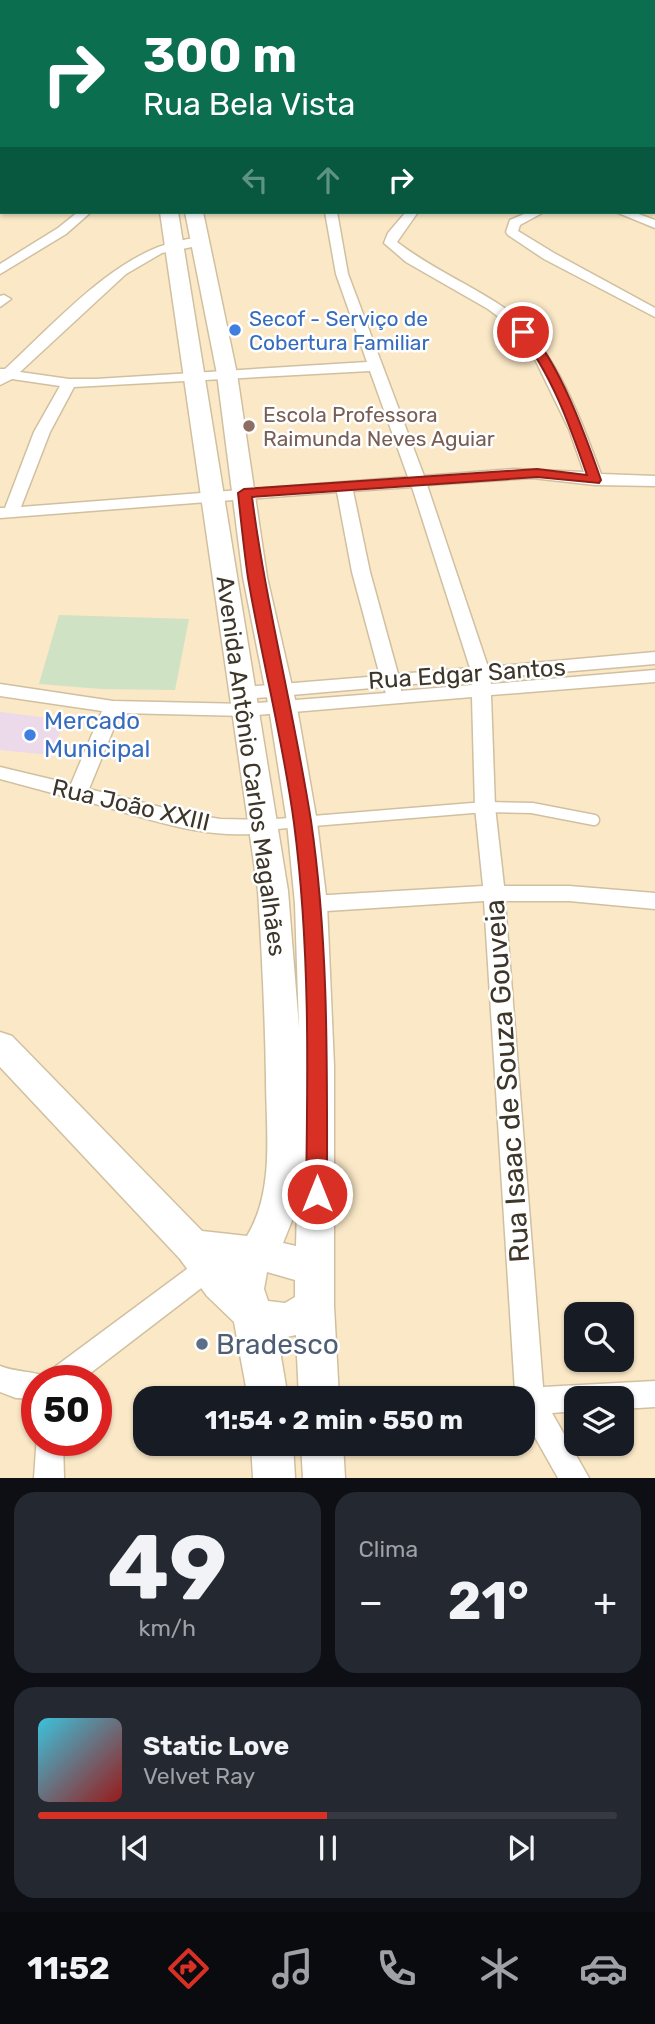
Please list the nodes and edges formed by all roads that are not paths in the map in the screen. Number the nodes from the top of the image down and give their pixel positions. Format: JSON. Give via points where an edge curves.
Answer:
{"nodes":[{"id":1,"x":82,"y":214,"type":"edge"},
{"id":2,"x":171,"y":214,"type":"edge"},
{"id":3,"x":193,"y":214,"type":"edge"},
{"id":4,"x":331,"y":214,"type":"edge"},
{"id":5,"x":410,"y":214,"type":"edge"},
{"id":6,"x":534,"y":214,"type":"edge"},
{"id":7,"x":628,"y":214,"type":"edge"},
{"id":8,"x":655,"y":224,"type":"edge"},
{"id":9,"x":185,"y":243,"type":"junction"},
{"id":10,"x":0,"y":270,"type":"edge"},
{"id":11,"x":655,"y":313,"type":"edge"},
{"id":12,"x":376,"y":366,"type":"junction"},
{"id":13,"x":227,"y":374,"type":"junction"},
{"id":14,"x":2,"y":376,"type":"edge"},
{"id":15,"x":193,"y":376,"type":"junction"},
{"id":16,"x":69,"y":383,"type":"junction"},
{"id":17,"x":595,"y":480,"type":"junction"},
{"id":18,"x":417,"y":481,"type":"junction"},
{"id":19,"x":655,"y":481,"type":"edge"},
{"id":20,"x":344,"y":486,"type":"junction"},
{"id":21,"x":244,"y":493,"type":"junction"},
{"id":22,"x":214,"y":496,"type":"junction"},
{"id":23,"x":6,"y":513,"type":"edge"},
{"id":24,"x":655,"y":658,"type":"edge"},
{"id":25,"x":655,"y":676,"type":"edge"},
{"id":26,"x":480,"y":682,"type":"junction"},
{"id":27,"x":392,"y":688,"type":"junction"},
{"id":28,"x":0,"y":690,"type":"edge"},
{"id":29,"x":280,"y":699,"type":"junction"},
{"id":30,"x":245,"y":702,"type":"junction"},
{"id":31,"x":113,"y":707,"type":"junction"},
{"id":32,"x":0,"y":773,"type":"edge"},
{"id":33,"x":76,"y":795,"type":"junction"},
{"id":34,"x":485,"y":807,"type":"junction"},
{"id":35,"x":594,"y":820,"type":"dead end"},
{"id":36,"x":302,"y":822,"type":"junction"},
{"id":37,"x":264,"y":825,"type":"junction"},
{"id":38,"x":494,"y":894,"type":"junction"},
{"id":39,"x":655,"y":901,"type":"edge"},
{"id":40,"x":311,"y":904,"type":"junction"},
{"id":41,"x":0,"y":1045,"type":"edge"},
{"id":42,"x":256,"y":1252,"type":"junction"},
{"id":43,"x":206,"y":1255,"type":"junction"},
{"id":44,"x":315,"y":1288,"type":"junction"},
{"id":45,"x":250,"y":1314,"type":"junction"},
{"id":46,"x":77,"y":1365,"type":"edge"},
{"id":47,"x":0,"y":1379,"type":"edge"},
{"id":48,"x":21,"y":1385,"type":"edge"},
{"id":49,"x":266,"y":1386,"type":"edge"},
{"id":50,"x":319,"y":1386,"type":"edge"},
{"id":51,"x":526,"y":1386,"type":"edge"},
{"id":52,"x":655,"y":1394,"type":"edge"},
{"id":53,"x":634,"y":1395,"type":"edge"},
{"id":54,"x":564,"y":1399,"type":"edge"},
{"id":55,"x":535,"y":1401,"type":"edge"},
{"id":56,"x":535,"y":1415,"type":"edge"},
{"id":57,"x":49,"y":1456,"type":"edge"},
{"id":58,"x":273,"y":1456,"type":"edge"},
{"id":59,"x":323,"y":1456,"type":"edge"},
{"id":60,"x":49,"y":1478,"type":"edge"},
{"id":61,"x":274,"y":1478,"type":"edge"},
{"id":62,"x":324,"y":1478,"type":"edge"},
{"id":63,"x":574,"y":1478,"type":"edge"}],
"edges":[{"from":1,"to":10,"type":"street"},
{"from":2,"to":9,"type":"main road","name":"Avenida Antônio Carlos Magalhães"},
{"from":3,"to":9,"type":"main road","name":"Avenida Antônio Carlos Magalhães"},
{"from":4,"to":12,"type":"street","name":"Rua Isaac de Souza Gouveia","via":[[342,274]]},
{"from":5,"to":17,"type":"street","via":[[390,243],[493,306],[534,342],[577,429]]},
{"from":6,"to":11,"type":"street","via":[[514,223],[512,232]]},
{"from":7,"to":8,"type":"street"},
{"from":9,"to":13,"type":"main road","name":"Avenida Antônio Carlos Magalhães"},
{"from":9,"to":14,"type":"street","via":[[140,257]]},
{"from":9,"to":15,"type":"main road","name":"Avenida Antônio Carlos Magalhães","via":[[184,302]]},
{"from":12,"to":13,"type":"street"},
{"from":12,"to":18,"type":"street","name":"Rua Isaac de Souza Gouveia"},
{"from":13,"to":15,"type":"street"},
{"from":13,"to":21,"type":"main road","name":"Avenida Antônio Carlos Magalhães"},
{"from":14,"to":16,"type":"street"},
{"from":15,"to":16,"type":"street"},
{"from":15,"to":22,"type":"main road","name":"Avenida Antônio Carlos Magalhães"},
{"from":16,"to":23,"type":"street"},
{"from":17,"to":18,"type":"street","via":[[537,473]]},
{"from":17,"to":19,"type":"street"},
{"from":18,"to":20,"type":"street"},
{"from":18,"to":26,"type":"street","name":"Rua Isaac de Souza Gouveia","via":[[470,633]]},
{"from":20,"to":21,"type":"street"},
{"from":20,"to":27,"type":"street"},
{"from":21,"to":22,"type":"street"},
{"from":21,"to":29,"type":"main road","name":"Avenida Antônio Carlos Magalhães","via":[[255,577]]},
{"from":22,"to":23,"type":"street"},
{"from":22,"to":30,"type":"main road","name":"Avenida Antônio Carlos Magalhães"},
{"from":24,"to":26,"type":"street","name":"Rua Edgar Santos"},
{"from":25,"to":26,"type":"street","name":"Rua Edgar Santos"},
{"from":26,"to":27,"type":"street","name":"Rua Edgar Santos"},
{"from":26,"to":34,"type":"street","name":"Rua Isaac de Souza Gouveia"},
{"from":27,"to":29,"type":"street","name":"Rua Edgar Santos"},
{"from":28,"to":31,"type":"street"},
{"from":29,"to":30,"type":"street","name":"Rua Edgar Santos"},
{"from":29,"to":36,"type":"main road","name":"Avenida Antônio Carlos Magalhães"},
{"from":30,"to":31,"type":"street"},
{"from":30,"to":37,"type":"main road","name":"Avenida Antônio Carlos Magalhães"},
{"from":31,"to":33,"type":"street"},
{"from":32,"to":33,"type":"street","name":"Rua João XXIII"},
{"from":33,"to":37,"type":"street","name":"Rua João XXIII","via":[[206,825]]},
{"from":34,"to":35,"type":"lane","via":[[541,809]]},
{"from":34,"to":36,"type":"lane"},
{"from":34,"to":38,"type":"street","name":"Rua Isaac de Souza Gouveia"},
{"from":36,"to":37,"type":"lane"},
{"from":36,"to":40,"type":"main road","name":"Avenida Antônio Carlos Magalhães"},
{"from":37,"to":42,"type":"main road","name":"Avenida Antônio Carlos Magalhães","via":[[281,987],[285,1162],[277,1211]]},
{"from":38,"to":39,"type":"street","via":[[578,893]]},
{"from":38,"to":40,"type":"street"},
{"from":38,"to":51,"type":"street","name":"Rua Isaac de Souza Gouveia"},
{"from":40,"to":44,"type":"main road","name":"Avenida Antônio Carlos Magalhães","via":[[317,1066]]},
{"from":41,"to":43,"type":"main road"},
{"from":42,"to":43,"type":"main road"},
{"from":42,"to":44,"type":"main road","via":[[285,1258]]},
{"from":42,"to":45,"type":"main road","name":"Avenida Antônio Carlos Magalhães","via":[[245,1289]]},
{"from":43,"to":45,"type":"main road"},
{"from":43,"to":46,"type":"street"},
{"from":44,"to":45,"type":"main road","via":[[296,1318],[283,1322]]},
{"from":44,"to":50,"type":"main road","name":"Avenida Antônio Carlos Magalhães"},
{"from":45,"to":49,"type":"main road","name":"Avenida Antônio Carlos Magalhães"},
{"from":47,"to":48,"type":"street"},
{"from":52,"to":53,"type":"street"},
{"from":54,"to":55,"type":"street"},
{"from":56,"to":63,"type":"street","name":"Rua Isaac de Souza Gouveia"},
{"from":57,"to":60,"type":"street"},
{"from":58,"to":61,"type":"main road"},
{"from":59,"to":62,"type":"main road"}]}
